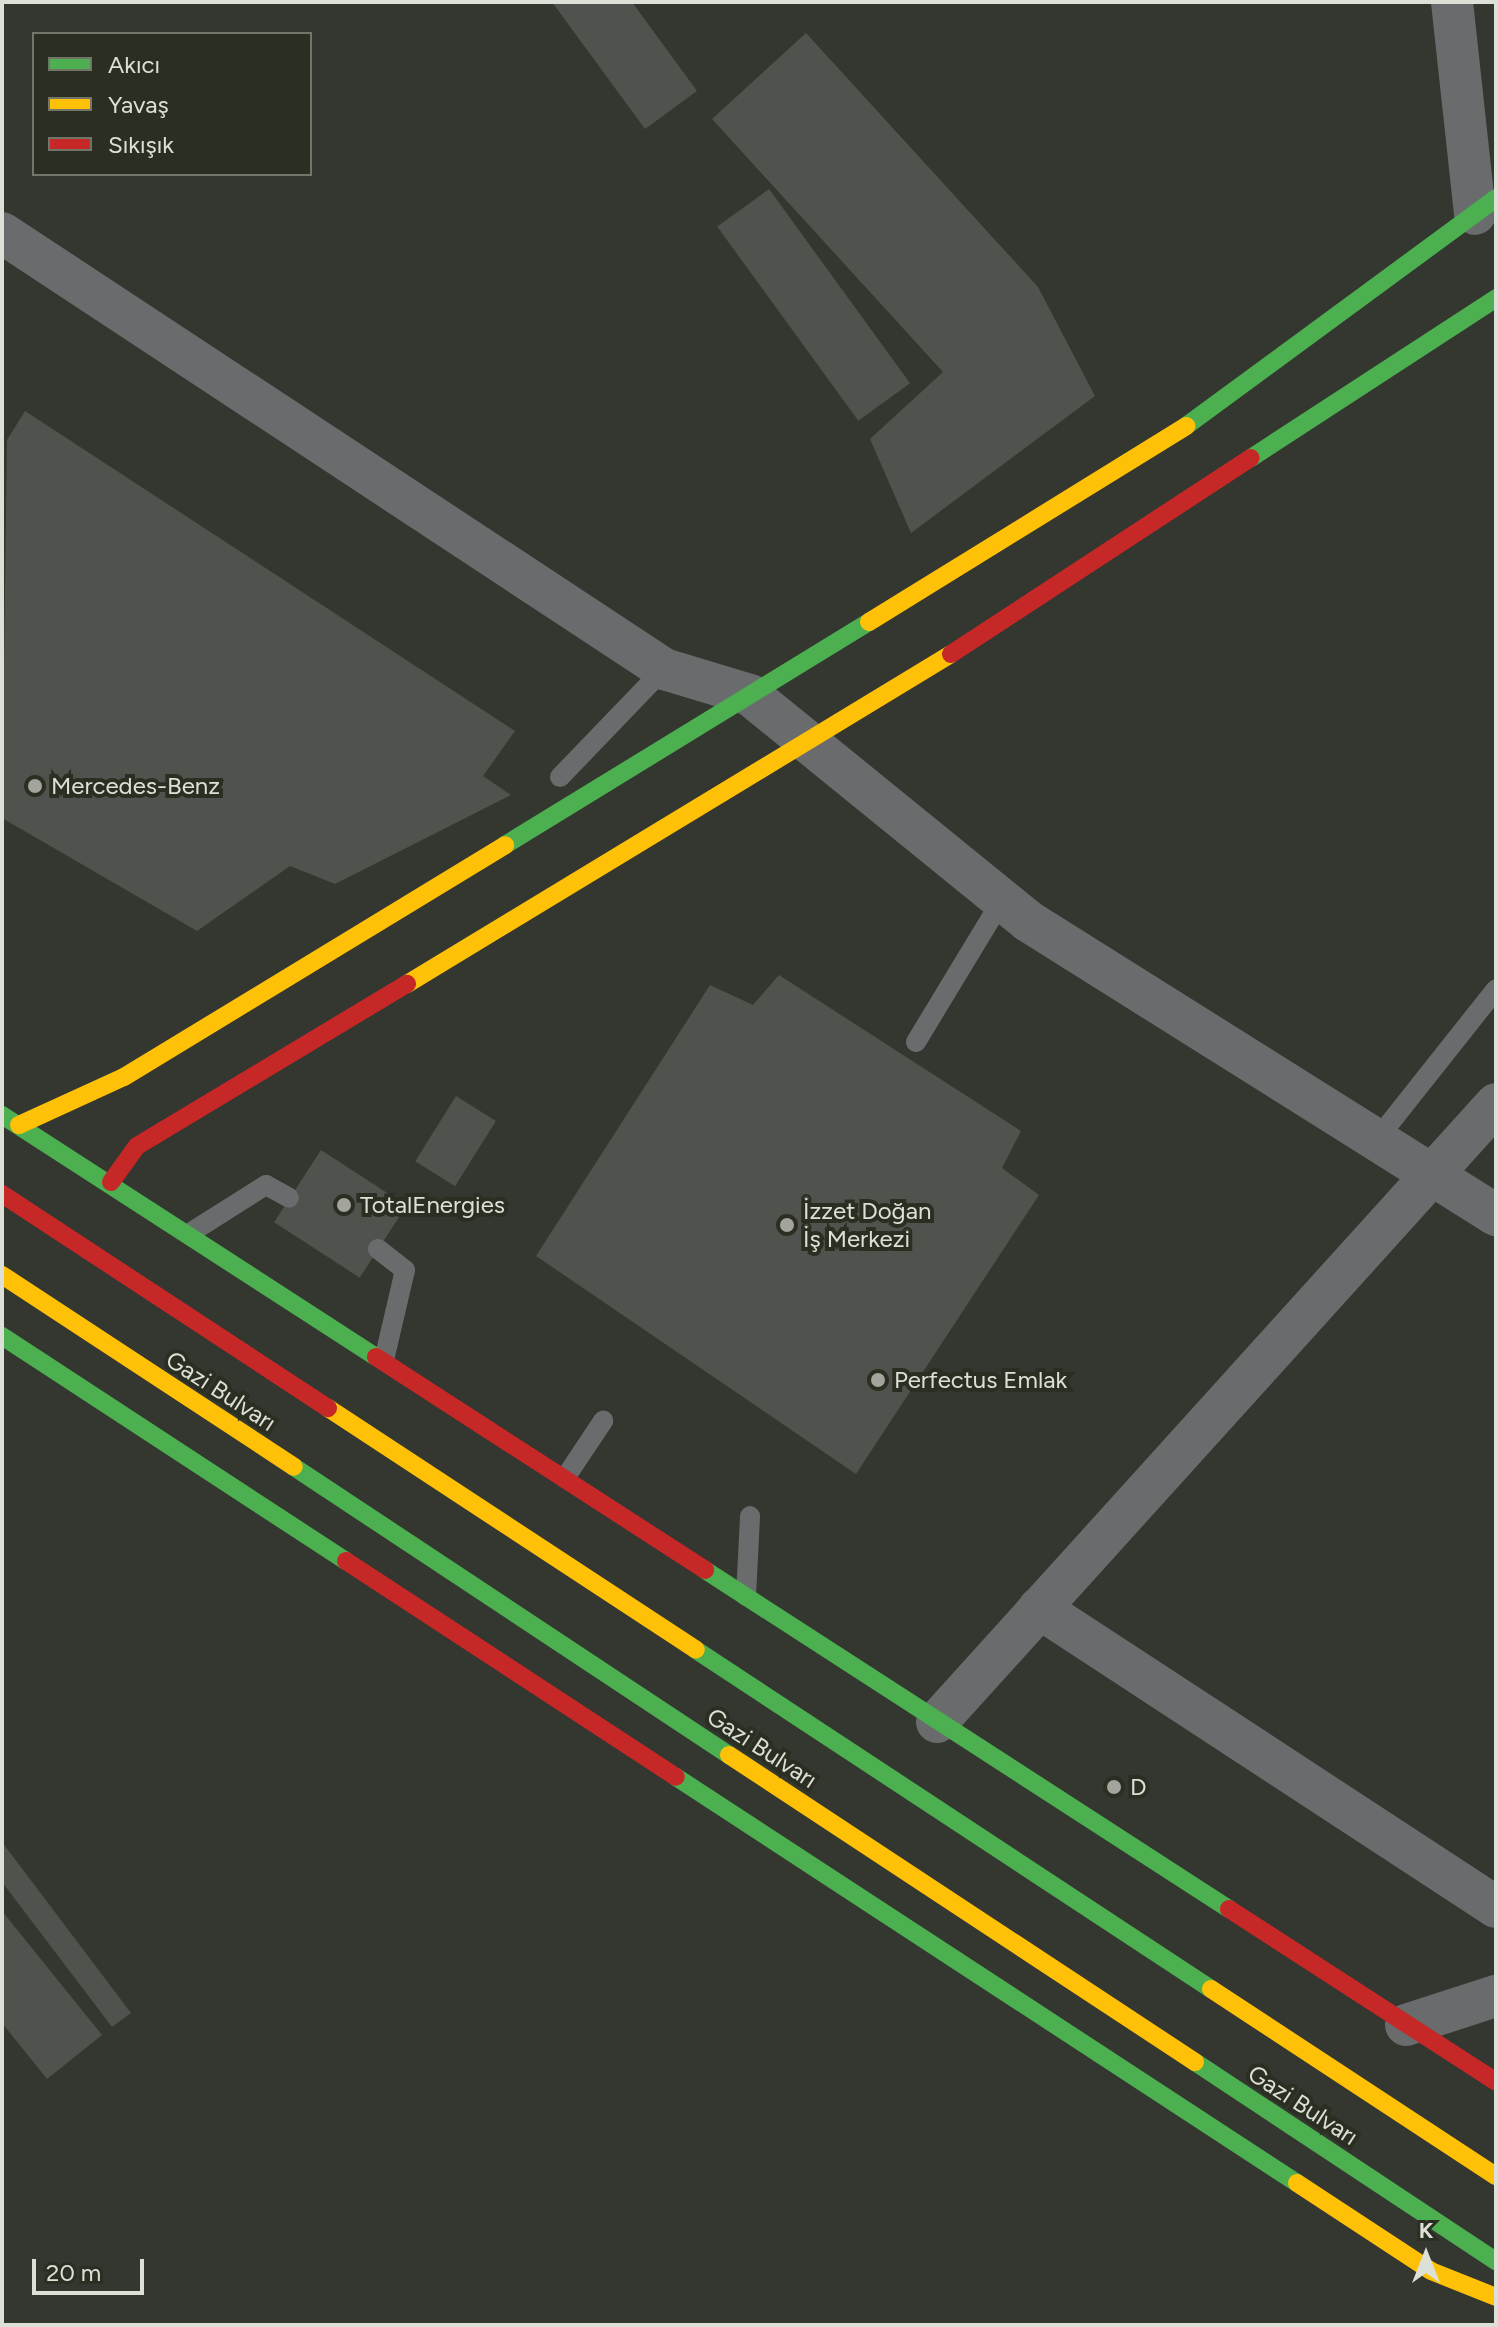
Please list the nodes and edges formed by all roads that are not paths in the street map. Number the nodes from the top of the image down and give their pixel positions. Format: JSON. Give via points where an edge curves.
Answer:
{"nodes":[{"id":1,"x":1452,"y":2,"type":"edge"},
{"id":2,"x":1485,"y":206,"type":"edge"},
{"id":3,"x":2,"y":233,"type":"edge"},
{"id":4,"x":1496,"y":298,"type":"edge"},
{"id":5,"x":664,"y":669,"type":"junction"},
{"id":6,"x":750,"y":695,"type":"junction"},
{"id":7,"x":812,"y":741,"type":"junction"},
{"id":8,"x":560,"y":777,"type":"dead end"},
{"id":9,"x":1002,"y":900,"type":"junction"},
{"id":10,"x":1496,"y":989,"type":"edge"},
{"id":11,"x":916,"y":1042,"type":"dead end"},
{"id":12,"x":1496,"y":1104,"type":"edge"},
{"id":13,"x":2,"y":1115,"type":"edge"},
{"id":14,"x":19,"y":1125,"type":"junction"},
{"id":15,"x":1378,"y":1138,"type":"junction"},
{"id":16,"x":1432,"y":1170,"type":"junction"},
{"id":17,"x":111,"y":1182,"type":"junction"},
{"id":18,"x":2,"y":1194,"type":"edge"},
{"id":19,"x":289,"y":1198,"type":"dead end"},
{"id":20,"x":1496,"y":1215,"type":"edge"},
{"id":21,"x":190,"y":1233,"type":"junction"},
{"id":22,"x":378,"y":1249,"type":"dead end"},
{"id":23,"x":2,"y":1275,"type":"edge"},
{"id":24,"x":2,"y":1336,"type":"edge"},
{"id":25,"x":384,"y":1360,"type":"junction"},
{"id":26,"x":603,"y":1421,"type":"dead end"},
{"id":27,"x":565,"y":1478,"type":"junction"},
{"id":28,"x":750,"y":1516,"type":"dead end"},
{"id":29,"x":746,"y":1597,"type":"junction"},
{"id":30,"x":1039,"y":1608,"type":"junction"},
{"id":31,"x":937,"y":1722,"type":"junction"},
{"id":32,"x":1496,"y":1907,"type":"edge"},
{"id":33,"x":1496,"y":1996,"type":"edge"},
{"id":34,"x":1406,"y":2025,"type":"junction"},
{"id":35,"x":1496,"y":2082,"type":"edge"},
{"id":36,"x":1496,"y":2176,"type":"edge"},
{"id":37,"x":1496,"y":2261,"type":"edge"},
{"id":38,"x":1496,"y":2297,"type":"edge"}],
"edges":[{"from":1,"to":2,"type":"street"},
{"from":2,"to":6,"type":"main road","via":[[1162,444]]},
{"from":3,"to":5,"type":"street"},
{"from":4,"to":7,"type":"main road","via":[[1259,460]]},
{"from":5,"to":6,"type":"street"},
{"from":5,"to":8,"type":"lane"},
{"from":6,"to":7,"type":"street"},
{"from":6,"to":14,"type":"main road","via":[[124,1077]]},
{"from":7,"to":9,"type":"street"},
{"from":7,"to":17,"type":"main road","via":[[137,1146]]},
{"from":9,"to":11,"type":"lane"},
{"from":9,"to":15,"type":"street"},
{"from":10,"to":15,"type":"lane"},
{"from":12,"to":16,"type":"street"},
{"from":13,"to":14,"type":"main road"},
{"from":14,"to":17,"type":"main road"},
{"from":15,"to":16,"type":"street"},
{"from":16,"to":20,"type":"street"},
{"from":16,"to":30,"type":"street"},
{"from":17,"to":21,"type":"main road"},
{"from":18,"to":36,"type":"main road","name":"Gazi Bulvarı"},
{"from":19,"to":21,"type":"lane","via":[[266,1185]]},
{"from":21,"to":25,"type":"main road"},
{"from":22,"to":25,"type":"lane","via":[[405,1270]]},
{"from":23,"to":37,"type":"main road","name":"Gazi Bulvarı"},
{"from":24,"to":38,"type":"main road","via":[[1431,2271]]},
{"from":25,"to":27,"type":"main road"},
{"from":26,"to":27,"type":"lane"},
{"from":27,"to":29,"type":"main road"},
{"from":28,"to":29,"type":"lane"},
{"from":29,"to":31,"type":"main road"},
{"from":30,"to":31,"type":"street"},
{"from":30,"to":32,"type":"street"},
{"from":31,"to":34,"type":"main road"},
{"from":33,"to":34,"type":"street"},
{"from":34,"to":35,"type":"main road"}]}
